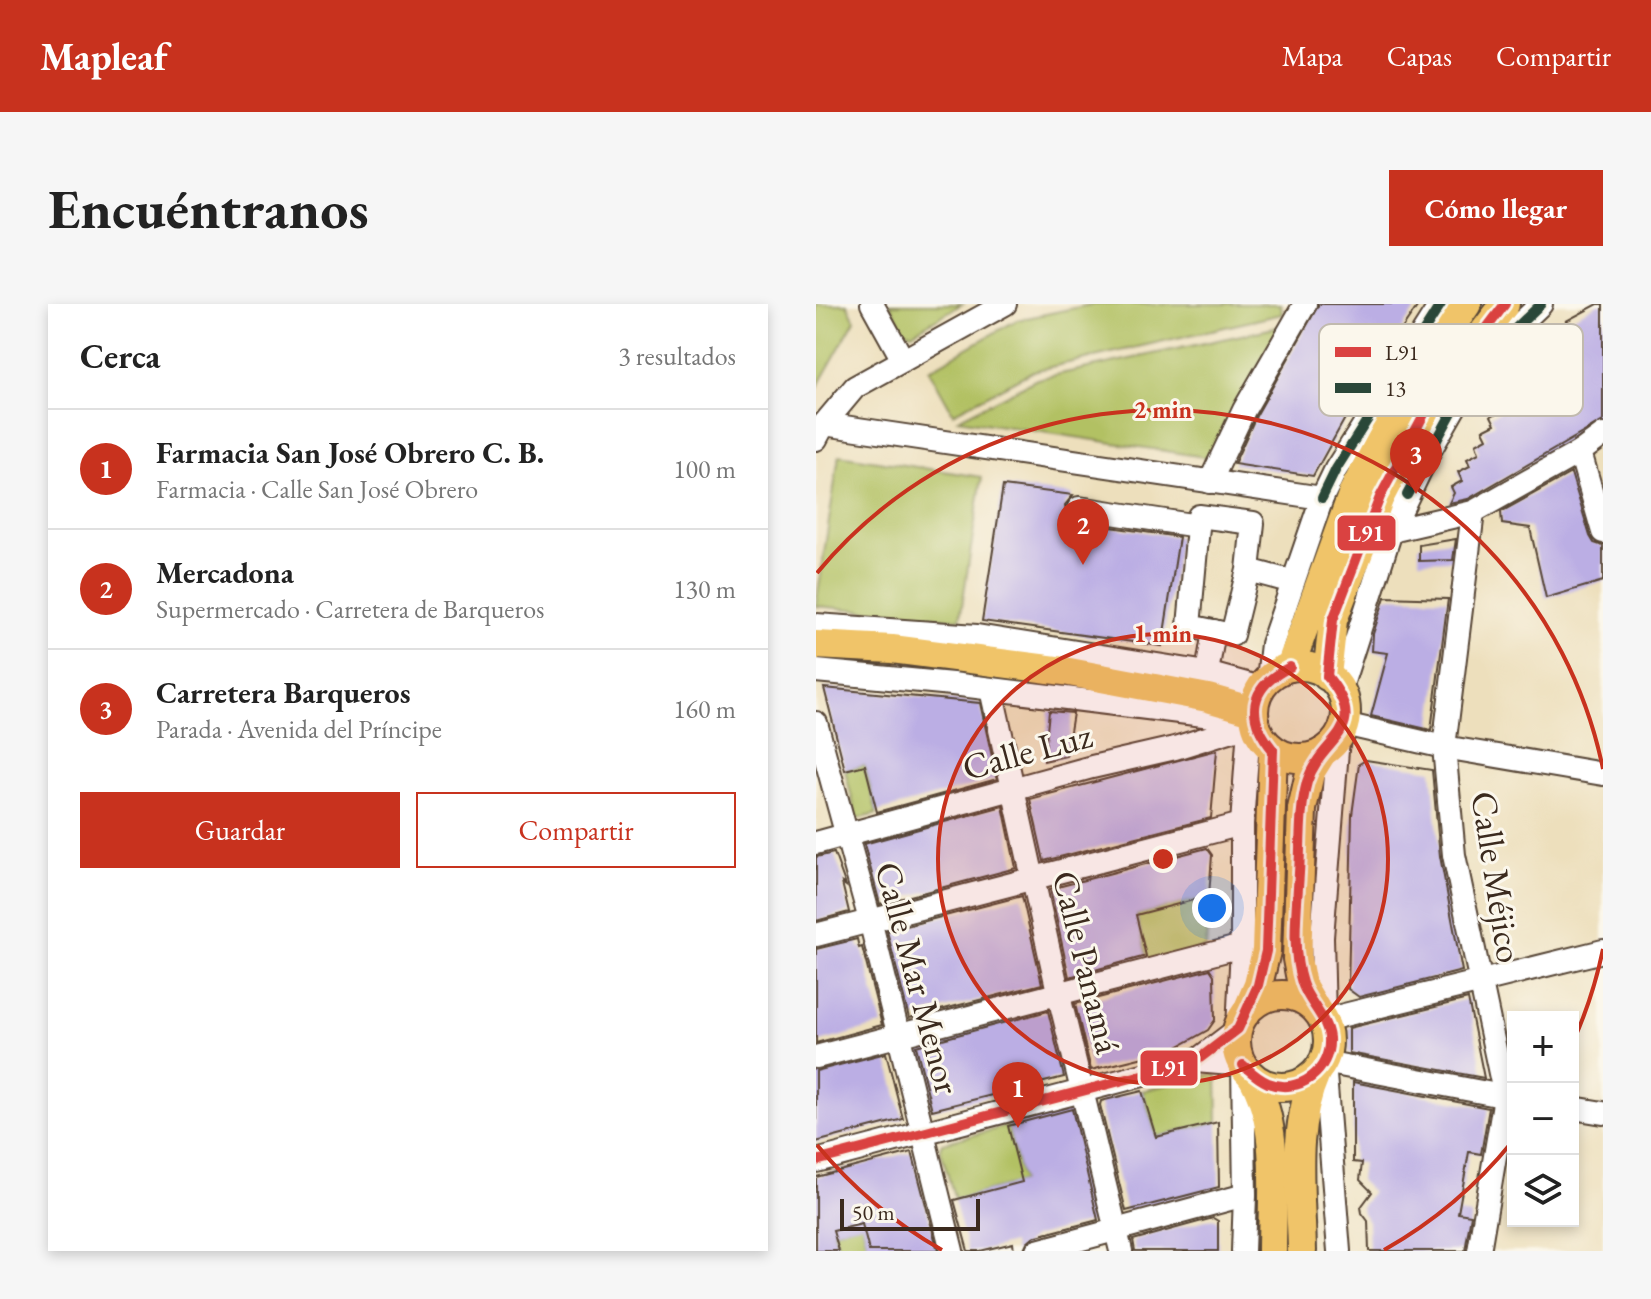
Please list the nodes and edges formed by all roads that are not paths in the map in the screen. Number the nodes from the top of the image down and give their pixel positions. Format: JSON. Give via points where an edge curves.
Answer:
{"nodes":[{"id":1,"x":872,"y":304,"type":"edge"},
{"id":2,"x":1005,"y":304,"type":"edge"},
{"id":3,"x":1305,"y":304,"type":"edge"},
{"id":4,"x":1441,"y":304,"type":"edge"},
{"id":5,"x":1467,"y":304,"type":"edge"},
{"id":6,"x":1505,"y":304,"type":"edge"},
{"id":7,"x":1541,"y":304,"type":"edge"},
{"id":8,"x":1428,"y":324,"type":"edge"},
{"id":9,"x":1453,"y":324,"type":"edge"},
{"id":10,"x":1490,"y":324,"type":"edge"},
{"id":11,"x":1520,"y":324,"type":"edge"},
{"id":12,"x":903,"y":360,"type":"junction"},
{"id":13,"x":1370,"y":416,"type":"edge"},
{"id":14,"x":1394,"y":416,"type":"edge"},
{"id":15,"x":1423,"y":416,"type":"edge"},
{"id":16,"x":1450,"y":416,"type":"edge"},
{"id":17,"x":820,"y":431,"type":"edge"},
{"id":18,"x":1603,"y":435,"type":"edge"},
{"id":19,"x":1580,"y":452,"type":"junction"},
{"id":20,"x":1210,"y":482,"type":"junction"},
{"id":21,"x":1322,"y":498,"type":"junction"},
{"id":22,"x":1079,"y":508,"type":"dead end"},
{"id":23,"x":1473,"y":512,"type":"junction"},
{"id":24,"x":1198,"y":526,"type":"junction"},
{"id":25,"x":1391,"y":531,"type":"junction"},
{"id":26,"x":1603,"y":532,"type":"edge"},
{"id":27,"x":1248,"y":570,"type":"junction"},
{"id":28,"x":1293,"y":582,"type":"junction"},
{"id":29,"x":816,"y":625,"type":"edge"},
{"id":30,"x":1214,"y":631,"type":"junction"},
{"id":31,"x":816,"y":645,"type":"edge"},
{"id":32,"x":816,"y":671,"type":"edge"},
{"id":33,"x":1207,"y":673,"type":"junction"},
{"id":34,"x":1334,"y":683,"type":"junction"},
{"id":35,"x":991,"y":689,"type":"junction"},
{"id":36,"x":1262,"y":702,"type":"junction"},
{"id":37,"x":816,"y":723,"type":"edge"},
{"id":38,"x":1335,"y":738,"type":"junction"},
{"id":39,"x":1444,"y":747,"type":"junction"},
{"id":40,"x":1273,"y":750,"type":"junction"},
{"id":41,"x":1603,"y":774,"type":"edge"},
{"id":42,"x":1012,"y":790,"type":"junction"},
{"id":43,"x":1242,"y":824,"type":"junction"},
{"id":44,"x":845,"y":836,"type":"junction"},
{"id":45,"x":816,"y":843,"type":"edge"},
{"id":46,"x":1032,"y":878,"type":"junction"},
{"id":47,"x":870,"y":920,"type":"junction"},
{"id":48,"x":816,"y":935,"type":"edge"},
{"id":49,"x":1242,"y":946,"type":"junction"},
{"id":50,"x":1603,"y":951,"type":"edge"},
{"id":51,"x":1480,"y":983,"type":"junction"},
{"id":52,"x":1059,"y":996,"type":"junction"},
{"id":53,"x":1320,"y":1015,"type":"junction"},
{"id":54,"x":1242,"y":1021,"type":"junction"},
{"id":55,"x":899,"y":1035,"type":"junction"},
{"id":56,"x":816,"y":1057,"type":"edge"},
{"id":57,"x":1196,"y":1061,"type":"junction"},
{"id":58,"x":1320,"y":1068,"type":"junction"},
{"id":59,"x":1247,"y":1070,"type":"junction"},
{"id":60,"x":1083,"y":1090,"type":"junction"},
{"id":61,"x":1507,"y":1090,"type":"edge"},
{"id":62,"x":1507,"y":1098,"type":"edge"},
{"id":63,"x":1507,"y":1108,"type":"edge"},
{"id":64,"x":1579,"y":1109,"type":"edge"},
{"id":65,"x":1603,"y":1113,"type":"edge"},
{"id":66,"x":922,"y":1132,"type":"junction"},
{"id":67,"x":816,"y":1161,"type":"edge"},
{"id":68,"x":1245,"y":1195,"type":"junction"},
{"id":69,"x":1119,"y":1240,"type":"edge"},
{"id":70,"x":952,"y":1251,"type":"edge"},
{"id":71,"x":1037,"y":1251,"type":"edge"},
{"id":72,"x":1243,"y":1251,"type":"edge"},
{"id":73,"x":1272,"y":1251,"type":"edge"},
{"id":74,"x":1302,"y":1251,"type":"edge"},
{"id":75,"x":1339,"y":1251,"type":"edge"},
{"id":76,"x":1479,"y":1251,"type":"edge"}],
"edges":[{"from":1,"to":12,"type":"street"},
{"from":2,"to":12,"type":"street"},
{"from":3,"to":20,"type":"street"},
{"from":4,"to":8,"type":"street"},
{"from":5,"to":9,"type":"main road"},
{"from":6,"to":10,"type":"main road"},
{"from":7,"to":11,"type":"street"},
{"from":12,"to":17,"type":"street","via":[[855,387]]},
{"from":13,"to":21,"type":"street"},
{"from":14,"to":36,"type":"main road","via":[[1353,492]]},
{"from":15,"to":34,"type":"main road","via":[[1380,497],[1333,620]]},
{"from":16,"to":25,"type":"street"},
{"from":17,"to":20,"type":"street"},
{"from":18,"to":19,"type":"street"},
{"from":19,"to":23,"type":"street"},
{"from":19,"to":26,"type":"street"},
{"from":20,"to":21,"type":"street"},
{"from":21,"to":28,"type":"street"},
{"from":22,"to":24,"type":"street"},
{"from":23,"to":25,"type":"street"},
{"from":23,"to":39,"type":"street","name":"Calle Méjico"},
{"from":24,"to":27,"type":"street","via":[[1199,516],[1253,523]]},
{"from":24,"to":30,"type":"street","via":[[1189,626]]},
{"from":25,"to":34,"type":"street"},
{"from":27,"to":28,"type":"street"},
{"from":27,"to":30,"type":"street","via":[[1232,635]]},
{"from":28,"to":36,"type":"street","via":[[1272,644]]},
{"from":29,"to":33,"type":"street","via":[[977,636]]},
{"from":30,"to":33,"type":"street"},
{"from":31,"to":36,"type":"main road","via":[[892,649]]},
{"from":32,"to":35,"type":"street"},
{"from":33,"to":36,"type":"street"},
{"from":34,"to":36,"type":"main road","via":[[1310,667]]},
{"from":34,"to":38,"type":"main road","via":[[1344,702]]},
{"from":35,"to":36,"type":"street"},
{"from":35,"to":42,"type":"street","name":"Calle Panamá"},
{"from":36,"to":40,"type":"main road","via":[[1262,739]]},
{"from":36,"to":42,"type":"street","name":"Calle Luz","via":[[1175,748]]},
{"from":36,"to":43,"type":"street","via":[[1248,741]]},
{"from":37,"to":44,"type":"street","name":"Calle Mar Menor"},
{"from":38,"to":39,"type":"street"},
{"from":38,"to":40,"type":"main road","via":[[1307,758]]},
{"from":38,"to":53,"type":"main road","via":[[1310,773],[1302,809],[1297,959],[1302,985]]},
{"from":39,"to":41,"type":"street"},
{"from":39,"to":51,"type":"street","name":"Calle Méjico","via":[[1454,855]]},
{"from":40,"to":54,"type":"main road","via":[[1266,951]]},
{"from":42,"to":44,"type":"street","name":"Calle Luz"},
{"from":42,"to":46,"type":"street","name":"Calle Panamá"},
{"from":43,"to":46,"type":"street"},
{"from":43,"to":49,"type":"street"},
{"from":44,"to":45,"type":"street","name":"Calle Luz"},
{"from":44,"to":47,"type":"street","name":"Calle Mar Menor"},
{"from":46,"to":47,"type":"street"},
{"from":46,"to":52,"type":"street","name":"Calle Panamá"},
{"from":47,"to":48,"type":"street"},
{"from":47,"to":55,"type":"street","name":"Calle Mar Menor"},
{"from":49,"to":52,"type":"street"},
{"from":49,"to":54,"type":"street"},
{"from":50,"to":51,"type":"street"},
{"from":51,"to":53,"type":"street"},
{"from":51,"to":61,"type":"street","name":"Calle Méjico"},
{"from":52,"to":55,"type":"street"},
{"from":52,"to":60,"type":"street","name":"Calle Panamá"},
{"from":53,"to":54,"type":"main road","via":[[1306,1001],[1280,995],[1255,1004]]},
{"from":53,"to":58,"type":"main road","via":[[1329,1041]]},
{"from":54,"to":57,"type":"street"},
{"from":54,"to":59,"type":"main road","via":[[1236,1041]]},
{"from":55,"to":56,"type":"street"},
{"from":55,"to":66,"type":"street","name":"Calle Mar Menor"},
{"from":57,"to":59,"type":"street"},
{"from":57,"to":60,"type":"street"},
{"from":58,"to":59,"type":"main road","via":[[1307,1081],[1284,1088],[1260,1082]]},
{"from":58,"to":62,"type":"street"},
{"from":58,"to":74,"type":"main road","via":[[1300,1125]]},
{"from":58,"to":75,"type":"street"},
{"from":59,"to":68,"type":"street"},
{"from":59,"to":73,"type":"main road","via":[[1268,1113]]},
{"from":60,"to":66,"type":"street"},
{"from":60,"to":69,"type":"street","name":"Calle Panamá"},
{"from":63,"to":76,"type":"street","name":"Calle Méjico"},
{"from":64,"to":65,"type":"street"},
{"from":66,"to":67,"type":"street"},
{"from":66,"to":70,"type":"street","name":"Calle Mar Menor"},
{"from":68,"to":69,"type":"street"},
{"from":68,"to":72,"type":"street"},
{"from":69,"to":71,"type":"street"}]}
